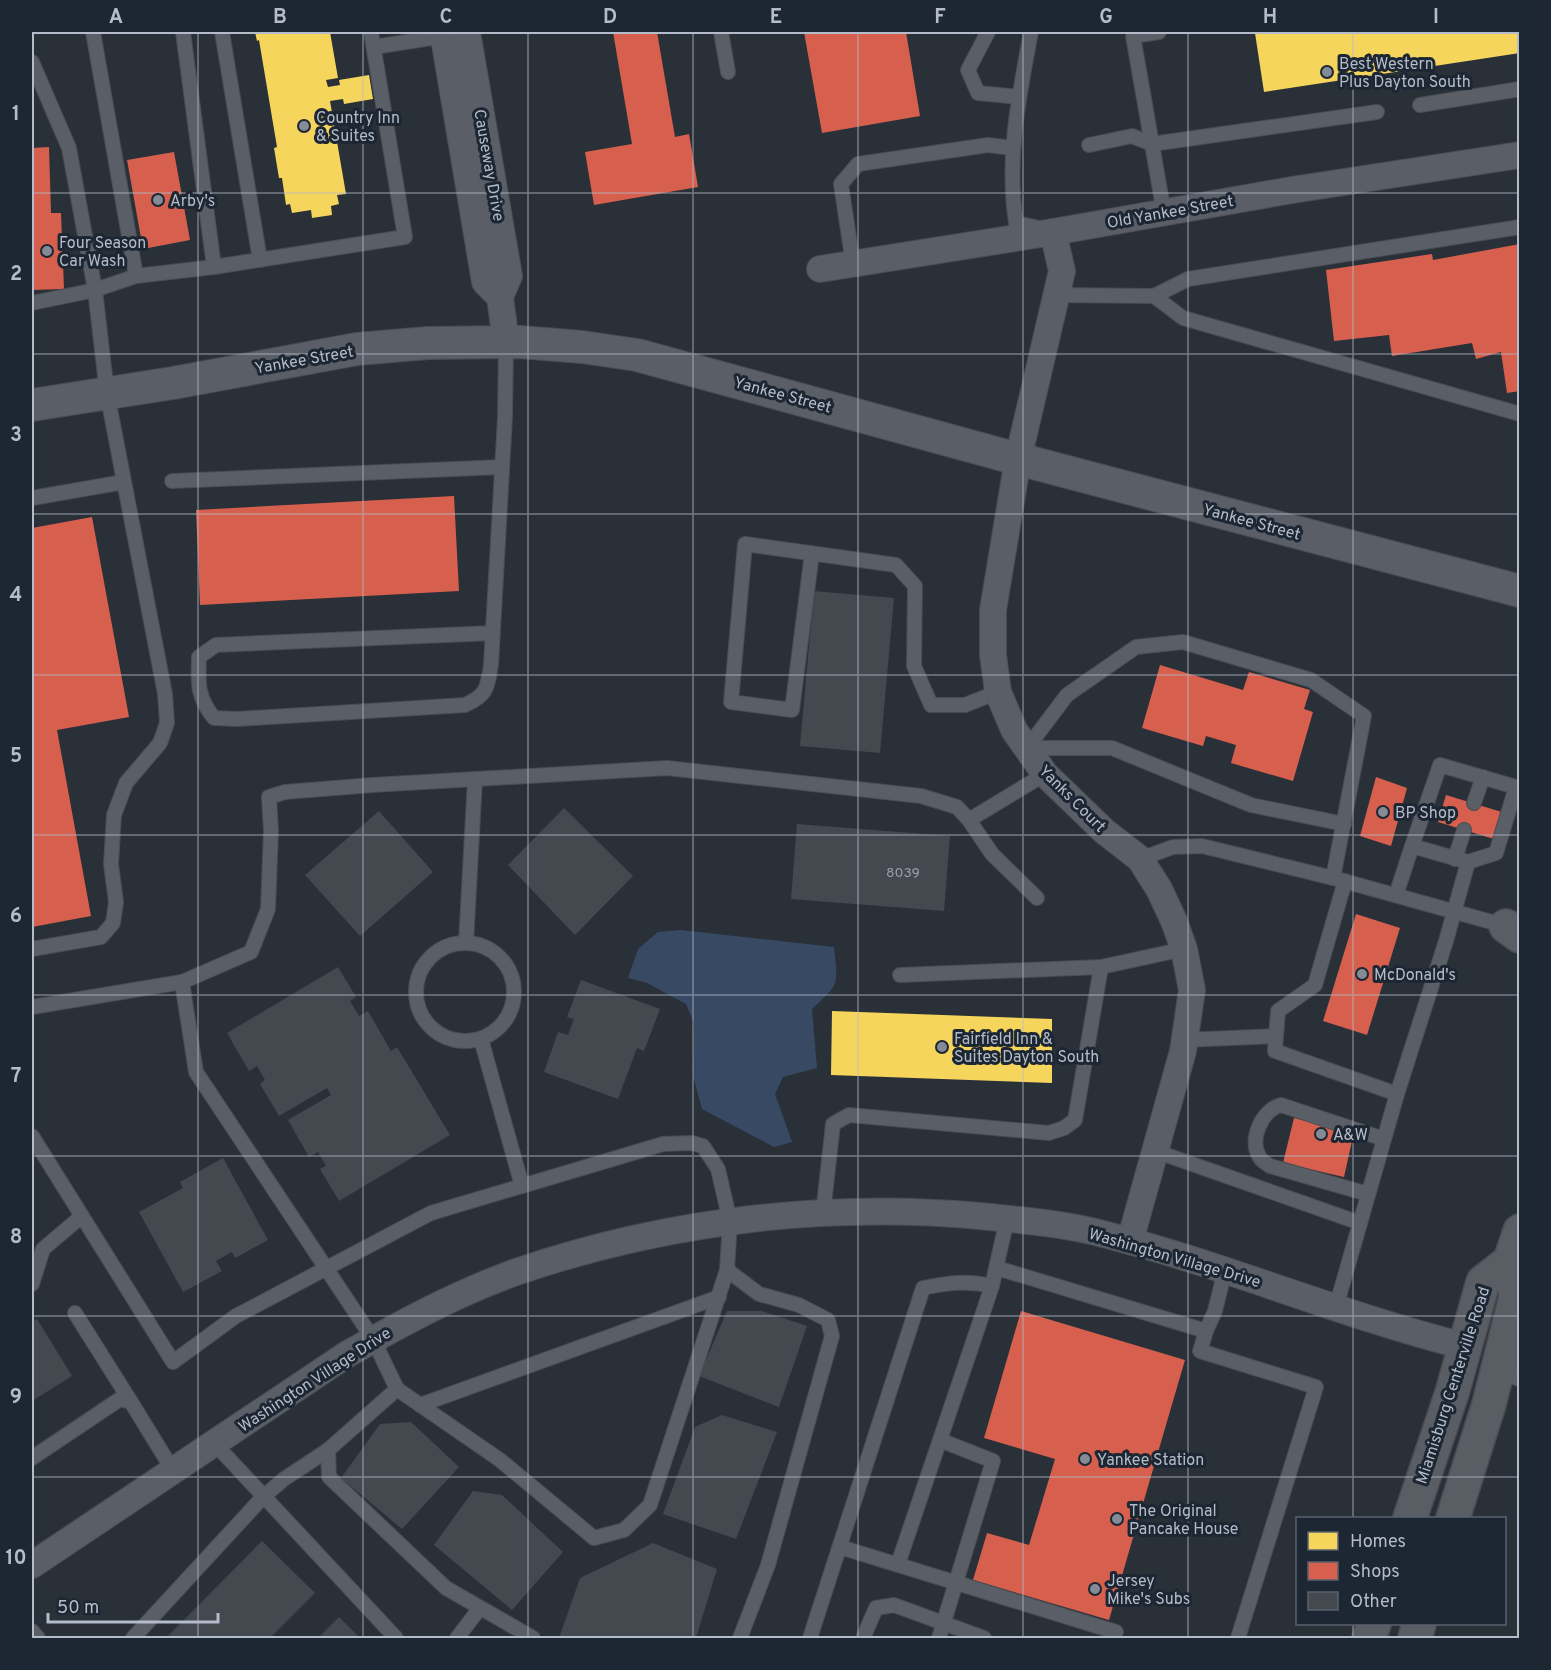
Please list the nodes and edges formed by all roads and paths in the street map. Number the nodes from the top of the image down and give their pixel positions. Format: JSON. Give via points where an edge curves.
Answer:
{"nodes":[{"id":1,"x":93,"y":32,"type":"edge"},
{"id":2,"x":183,"y":32,"type":"edge"},
{"id":3,"x":222,"y":32,"type":"edge"},
{"id":4,"x":371,"y":32,"type":"edge"},
{"id":5,"x":721,"y":32,"type":"edge"},
{"id":6,"x":988,"y":32,"type":"edge"},
{"id":7,"x":1031,"y":32,"type":"edge"},
{"id":8,"x":1159,"y":32,"type":"edge"},
{"id":9,"x":455,"y":33,"type":"edge"},
{"id":10,"x":374,"y":47,"type":"junction"},
{"id":11,"x":32,"y":62,"type":"edge"},
{"id":12,"x":728,"y":72,"type":"dead end"},
{"id":13,"x":1520,"y":89,"type":"edge"},
{"id":14,"x":1019,"y":97,"type":"junction"},
{"id":15,"x":1420,"y":105,"type":"dead end"},
{"id":16,"x":1377,"y":112,"type":"dead end"},
{"id":17,"x":1152,"y":144,"type":"junction"},
{"id":18,"x":1089,"y":145,"type":"dead end"},
{"id":19,"x":1012,"y":148,"type":"junction"},
{"id":20,"x":1520,"y":155,"type":"edge"},
{"id":21,"x":1164,"y":213,"type":"junction"},
{"id":22,"x":1520,"y":227,"type":"edge"},
{"id":23,"x":1053,"y":232,"type":"junction"},
{"id":24,"x":260,"y":260,"type":"junction"},
{"id":25,"x":853,"y":264,"type":"junction"},
{"id":26,"x":214,"y":267,"type":"junction"},
{"id":27,"x":820,"y":269,"type":"dead end"},
{"id":28,"x":136,"y":276,"type":"junction"},
{"id":29,"x":95,"y":290,"type":"junction"},
{"id":30,"x":1055,"y":295,"type":"junction"},
{"id":31,"x":1154,"y":296,"type":"junction"},
{"id":32,"x":32,"y":303,"type":"edge"},
{"id":33,"x":506,"y":342,"type":"junction"},
{"id":34,"x":108,"y":393,"type":"junction"},
{"id":35,"x":32,"y":405,"type":"edge"},
{"id":36,"x":1520,"y":414,"type":"edge"},
{"id":37,"x":1018,"y":459,"type":"junction"},
{"id":38,"x":502,"y":467,"type":"junction"},
{"id":39,"x":124,"y":482,"type":"junction"},
{"id":40,"x":172,"y":482,"type":"dead end"},
{"id":41,"x":32,"y":498,"type":"edge"},
{"id":42,"x":812,"y":553,"type":"junction"},
{"id":43,"x":1520,"y":591,"type":"edge"},
{"id":44,"x":493,"y":633,"type":"junction"},
{"id":45,"x":998,"y":692,"type":"junction"},
{"id":46,"x":1027,"y":748,"type":"junction"},
{"id":47,"x":1045,"y":774,"type":"junction"},
{"id":48,"x":1483,"y":777,"type":"junction"},
{"id":49,"x":476,"y":779,"type":"junction"},
{"id":50,"x":1474,"y":803,"type":"dead end"},
{"id":51,"x":969,"y":820,"type":"junction"},
{"id":52,"x":1344,"y":824,"type":"junction"},
{"id":53,"x":1464,"y":830,"type":"dead end"},
{"id":54,"x":1412,"y":846,"type":"junction"},
{"id":55,"x":1140,"y":859,"type":"junction"},
{"id":56,"x":1462,"y":860,"type":"junction"},
{"id":57,"x":1339,"y":879,"type":"junction"},
{"id":58,"x":1396,"y":895,"type":"junction"},
{"id":59,"x":1037,"y":898,"type":"dead end"},
{"id":60,"x":1453,"y":912,"type":"junction"},
{"id":61,"x":1515,"y":930,"type":"edge"},
{"id":62,"x":466,"y":944,"type":"junction"},
{"id":63,"x":32,"y":949,"type":"edge"},
{"id":64,"x":1184,"y":949,"type":"junction"},
{"id":65,"x":1101,"y":967,"type":"junction"},
{"id":66,"x":900,"y":975,"type":"dead end"},
{"id":67,"x":182,"y":982,"type":"junction"},
{"id":68,"x":32,"y":1007,"type":"edge"},
{"id":69,"x":1276,"y":1036,"type":"junction"},
{"id":70,"x":481,"y":1039,"type":"junction"},
{"id":71,"x":1184,"y":1040,"type":"junction"},
{"id":72,"x":1397,"y":1094,"type":"junction"},
{"id":73,"x":32,"y":1136,"type":"edge"},
{"id":74,"x":1384,"y":1138,"type":"junction"},
{"id":75,"x":1155,"y":1151,"type":"junction"},
{"id":76,"x":522,"y":1186,"type":"junction"},
{"id":77,"x":1368,"y":1194,"type":"junction"},
{"id":78,"x":823,"y":1213,"type":"junction"},
{"id":79,"x":82,"y":1216,"type":"junction"},
{"id":80,"x":1007,"y":1219,"type":"junction"},
{"id":81,"x":730,"y":1221,"type":"junction"},
{"id":82,"x":1360,"y":1223,"type":"junction"},
{"id":83,"x":1130,"y":1241,"type":"junction"},
{"id":84,"x":1510,"y":1254,"type":"edge"},
{"id":85,"x":327,"y":1268,"type":"junction"},
{"id":86,"x":997,"y":1269,"type":"junction"},
{"id":87,"x":727,"y":1270,"type":"junction"},
{"id":88,"x":1226,"y":1270,"type":"junction"},
{"id":89,"x":32,"y":1284,"type":"edge"},
{"id":90,"x":992,"y":1287,"type":"junction"},
{"id":91,"x":719,"y":1297,"type":"junction"},
{"id":92,"x":1336,"y":1307,"type":"junction"},
{"id":93,"x":75,"y":1313,"type":"dead end"},
{"id":94,"x":1206,"y":1331,"type":"junction"},
{"id":95,"x":373,"y":1340,"type":"junction"},
{"id":96,"x":1464,"y":1346,"type":"junction"},
{"id":97,"x":1509,"y":1369,"type":"edge"},
{"id":98,"x":397,"y":1389,"type":"junction"},
{"id":99,"x":131,"y":1402,"type":"junction"},
{"id":100,"x":420,"y":1405,"type":"junction"},
{"id":101,"x":940,"y":1440,"type":"junction"},
{"id":102,"x":1478,"y":1440,"type":"junction"},
{"id":103,"x":214,"y":1444,"type":"junction"},
{"id":104,"x":328,"y":1450,"type":"junction"},
{"id":105,"x":32,"y":1458,"type":"edge"},
{"id":106,"x":174,"y":1472,"type":"junction"},
{"id":107,"x":263,"y":1497,"type":"junction"},
{"id":108,"x":1410,"y":1517,"type":"edge"},
{"id":109,"x":1453,"y":1517,"type":"edge"},
{"id":110,"x":840,"y":1547,"type":"junction"},
{"id":111,"x":898,"y":1564,"type":"junction"},
{"id":112,"x":32,"y":1565,"type":"edge"},
{"id":113,"x":955,"y":1584,"type":"junction"},
{"id":114,"x":480,"y":1608,"type":"junction"},
{"id":115,"x":944,"y":1624,"type":"junction"},
{"id":116,"x":32,"y":1631,"type":"edge"},
{"id":117,"x":1116,"y":1632,"type":"dead end"},
{"id":118,"x":39,"y":1638,"type":"edge"},
{"id":119,"x":133,"y":1638,"type":"edge"},
{"id":120,"x":396,"y":1638,"type":"edge"},
{"id":121,"x":457,"y":1638,"type":"edge"},
{"id":122,"x":533,"y":1638,"type":"edge"},
{"id":123,"x":740,"y":1638,"type":"edge"},
{"id":124,"x":810,"y":1638,"type":"edge"},
{"id":125,"x":863,"y":1638,"type":"edge"},
{"id":126,"x":939,"y":1638,"type":"edge"},
{"id":127,"x":984,"y":1638,"type":"edge"},
{"id":128,"x":1238,"y":1638,"type":"edge"}],
"edges":[{"from":1,"to":28,"type":"lane"},
{"from":2,"to":26,"type":"lane"},
{"from":3,"to":24,"type":"lane"},
{"from":4,"to":10,"type":"lane"},
{"from":5,"to":12,"type":"lane"},
{"from":6,"to":14,"type":"lane","via":[[968,70],[978,93]]},
{"from":7,"to":14,"type":"lane"},
{"from":8,"to":17,"type":"lane","via":[[1133,36]]},
{"from":9,"to":10,"type":"lane"},
{"from":9,"to":33,"type":"street","name":"Causeway Drive","via":[[509,276],[500,297]]},
{"from":10,"to":24,"type":"lane","via":[[405,237]]},
{"from":11,"to":29,"type":"lane","via":[[69,148]]},
{"from":13,"to":15,"type":"lane"},
{"from":14,"to":19,"type":"lane"},
{"from":16,"to":17,"type":"lane"},
{"from":17,"to":18,"type":"lane","via":[[1132,136]]},
{"from":17,"to":21,"type":"lane"},
{"from":19,"to":23,"type":"lane","via":[[1011,192],[1016,223]]},
{"from":19,"to":25,"type":"lane","via":[[988,145],[858,164],[841,184]]},
{"from":20,"to":21,"type":"street","name":"Old Yankee Street"},
{"from":21,"to":23,"type":"street","name":"Old Yankee Street"},
{"from":22,"to":31,"type":"lane","via":[[1188,279]]},
{"from":23,"to":25,"type":"street","name":"Old Yankee Street"},
{"from":23,"to":30,"type":"street","name":"Yanks Court","via":[[1062,271]]},
{"from":24,"to":26,"type":"lane"},
{"from":25,"to":27,"type":"street","name":"Old Yankee Street"},
{"from":26,"to":28,"type":"lane"},
{"from":28,"to":29,"type":"lane"},
{"from":29,"to":32,"type":"lane"},
{"from":29,"to":34,"type":"lane"},
{"from":30,"to":31,"type":"lane"},
{"from":30,"to":37,"type":"street","name":"Yanks Court"},
{"from":31,"to":36,"type":"lane","via":[[1183,318]]},
{"from":33,"to":34,"type":"street","name":"Yankee Street","via":[[357,349]]},
{"from":33,"to":37,"type":"street","name":"Yankee Street","via":[[582,347],[637,356]]},
{"from":33,"to":38,"type":"lane"},
{"from":34,"to":35,"type":"street","name":"Yankee Street"},
{"from":34,"to":39,"type":"lane"},
{"from":37,"to":43,"type":"street","name":"Yankee Street"},
{"from":37,"to":45,"type":"street","name":"Yanks Court","via":[[993,610]]},
{"from":38,"to":40,"type":"lane"},
{"from":38,"to":44,"type":"lane"},
{"from":39,"to":41,"type":"lane"},
{"from":39,"to":63,"type":"lane","via":[[165,694],[167,723],[160,743],[126,783],[114,815],[113,923],[101,937]]},
{"from":42,"to":42,"type":"lane","via":[[745,544],[731,702],[792,710]]},
{"from":42,"to":45,"type":"lane","via":[[896,565],[915,586],[914,666],[931,705],[965,705]]},
{"from":44,"to":44,"type":"lane","via":[[488,684],[480,698],[465,705],[237,719],[214,718],[203,704],[199,657],[216,645]]},
{"from":45,"to":46,"type":"street","name":"Yanks Court","via":[[1014,730]]},
{"from":46,"to":47,"type":"street","name":"Yanks Court"},
{"from":46,"to":52,"type":"lane","via":[[1112,748],[1251,805]]},
{"from":46,"to":52,"type":"lane","via":[[1067,695],[1136,647],[1183,642],[1311,680],[1364,716]]},
{"from":47,"to":51,"type":"lane"},
{"from":47,"to":55,"type":"street","name":"Yanks Court","via":[[1104,831]]},
{"from":48,"to":50,"type":"lane"},
{"from":48,"to":54,"type":"lane","via":[[1440,765]]},
{"from":48,"to":56,"type":"lane","via":[[1516,787],[1496,853]]},
{"from":49,"to":51,"type":"lane","via":[[667,768],[921,796],[957,807]]},
{"from":49,"to":62,"type":"lane"},
{"from":49,"to":67,"type":"lane","via":[[285,792],[269,797],[268,909],[251,952]]},
{"from":51,"to":59,"type":"lane","via":[[992,854]]},
{"from":52,"to":57,"type":"lane"},
{"from":53,"to":56,"type":"lane"},
{"from":54,"to":56,"type":"lane"},
{"from":54,"to":58,"type":"lane"},
{"from":55,"to":57,"type":"lane","via":[[1173,847],[1202,846]]},
{"from":55,"to":64,"type":"street","name":"Yanks Court","via":[[1164,900]]},
{"from":56,"to":60,"type":"lane"},
{"from":57,"to":58,"type":"lane"},
{"from":57,"to":69,"type":"lane","via":[[1315,985],[1278,1011]]},
{"from":58,"to":60,"type":"lane"},
{"from":60,"to":61,"type":"lane"},
{"from":60,"to":72,"type":"lane"},
{"from":62,"to":70,"type":"lane","via":[[476,944],[497,954],[513,980],[513,1003],[508,1016],[498,1029]]},
{"from":62,"to":70,"type":"lane","via":[[451,944],[434,952],[423,965],[416,983],[417,1006],[434,1032],[454,1041]]},
{"from":64,"to":65,"type":"lane"},
{"from":64,"to":71,"type":"street","name":"Yanks Court","via":[[1192,990]]},
{"from":65,"to":66,"type":"lane"},
{"from":65,"to":78,"type":"lane","via":[[1075,1120],[1049,1132],[849,1115],[834,1124]]},
{"from":67,"to":68,"type":"lane"},
{"from":67,"to":85,"type":"lane","via":[[196,1072]]},
{"from":69,"to":71,"type":"lane"},
{"from":69,"to":72,"type":"lane","via":[[1275,1051]]},
{"from":70,"to":76,"type":"lane"},
{"from":71,"to":75,"type":"street","name":"Yanks Court"},
{"from":72,"to":74,"type":"lane"},
{"from":73,"to":79,"type":"lane"},
{"from":74,"to":77,"type":"lane"},
{"from":74,"to":77,"type":"lane","via":[[1281,1105],[1266,1113],[1257,1134],[1259,1156],[1270,1166]]},
{"from":75,"to":82,"type":"lane"},
{"from":75,"to":83,"type":"street","name":"Yanks Court"},
{"from":76,"to":81,"type":"lane","via":[[663,1144],[692,1143],[703,1146],[718,1169]]},
{"from":76,"to":85,"type":"lane","via":[[431,1214]]},
{"from":77,"to":82,"type":"lane"},
{"from":78,"to":80,"type":"street","name":"Washington Village Drive","via":[[896,1211]]},
{"from":78,"to":81,"type":"street","name":"Washington Village Drive"},
{"from":79,"to":85,"type":"lane","via":[[173,1362],[236,1316]]},
{"from":79,"to":89,"type":"lane","via":[[43,1249]]},
{"from":80,"to":83,"type":"street","name":"Washington Village Drive"},
{"from":80,"to":86,"type":"lane"},
{"from":81,"to":87,"type":"lane"},
{"from":81,"to":95,"type":"street","name":"Washington Village Drive","via":[[628,1241],[519,1272],[457,1296]]},
{"from":82,"to":92,"type":"lane"},
{"from":83,"to":88,"type":"street","name":"Washington Village Drive"},
{"from":84,"to":96,"type":"main road","name":"Miamisburg Centerville Road","via":[[1483,1281]]},
{"from":84,"to":97,"type":"main road","name":"Miamisburg Centerville Road","via":[[1516,1297]]},
{"from":85,"to":95,"type":"lane"},
{"from":86,"to":90,"type":"lane"},
{"from":86,"to":94,"type":"lane"},
{"from":87,"to":91,"type":"lane"},
{"from":87,"to":123,"type":"lane","via":[[759,1294],[799,1305],[828,1320],[832,1336],[768,1565]]},
{"from":88,"to":92,"type":"street","name":"Washington Village Drive"},
{"from":88,"to":94,"type":"lane"},
{"from":90,"to":101,"type":"lane"},
{"from":90,"to":110,"type":"lane","via":[[949,1283],[923,1288]]},
{"from":91,"to":100,"type":"lane"},
{"from":91,"to":100,"type":"lane","via":[[650,1505],[624,1530],[594,1538],[500,1460]]},
{"from":92,"to":96,"type":"street","name":"Washington Village Drive"},
{"from":93,"to":99,"type":"lane"},
{"from":94,"to":128,"type":"lane","via":[[1200,1351],[1316,1387]]},
{"from":95,"to":98,"type":"lane"},
{"from":95,"to":103,"type":"street","name":"Washington Village Drive"},
{"from":96,"to":102,"type":"main road","via":[[1474,1354],[1475,1374],[1467,1398]]},
{"from":96,"to":108,"type":"main road","name":"Miamisburg Centerville Road"},
{"from":97,"to":102,"type":"main road","name":"Miamisburg Centerville Road"},
{"from":98,"to":100,"type":"lane"},
{"from":98,"to":104,"type":"lane"},
{"from":99,"to":105,"type":"lane","via":[[120,1399]]},
{"from":99,"to":106,"type":"lane"},
{"from":101,"to":111,"type":"lane"},
{"from":101,"to":113,"type":"lane","via":[[993,1461]]},
{"from":102,"to":109,"type":"main road","name":"Miamisburg Centerville Road"},
{"from":103,"to":106,"type":"street","name":"Washington Village Drive"},
{"from":103,"to":107,"type":"lane"},
{"from":104,"to":107,"type":"lane"},
{"from":104,"to":114,"type":"lane","via":[[329,1477],[446,1588]]},
{"from":106,"to":112,"type":"street","name":"Washington Village Drive"},
{"from":107,"to":119,"type":"lane"},
{"from":107,"to":120,"type":"lane"},
{"from":110,"to":111,"type":"lane"},
{"from":110,"to":124,"type":"lane"},
{"from":111,"to":113,"type":"lane"},
{"from":113,"to":115,"type":"lane"},
{"from":113,"to":117,"type":"lane"},
{"from":114,"to":121,"type":"lane"},
{"from":114,"to":122,"type":"lane"},
{"from":115,"to":125,"type":"lane","via":[[894,1605],[876,1608]]},
{"from":115,"to":126,"type":"lane"},
{"from":115,"to":127,"type":"lane"},
{"from":116,"to":118,"type":"lane"}]}
